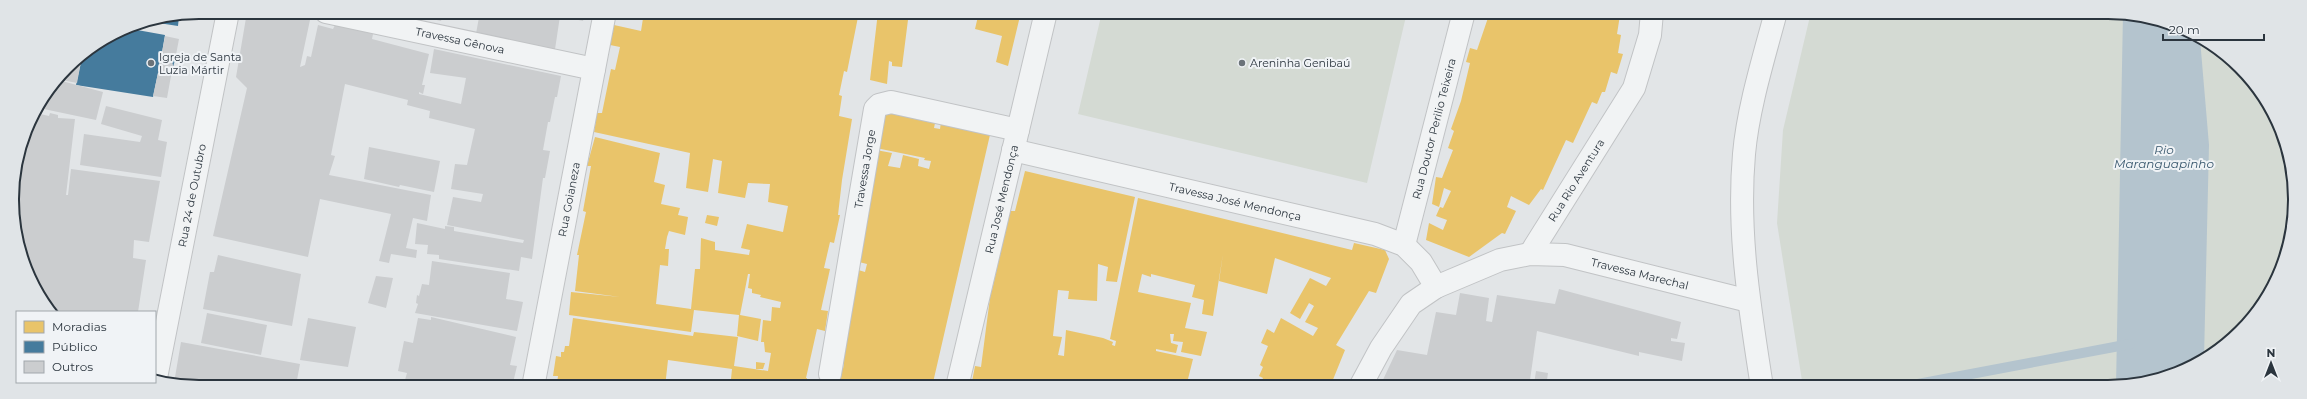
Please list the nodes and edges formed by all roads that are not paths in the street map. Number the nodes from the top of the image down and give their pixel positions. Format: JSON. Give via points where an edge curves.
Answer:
{"nodes":[{"id":1,"x":227,"y":19,"type":"edge"},
{"id":2,"x":359,"y":19,"type":"edge"},
{"id":3,"x":604,"y":19,"type":"edge"},
{"id":4,"x":1044,"y":19,"type":"edge"},
{"id":5,"x":1462,"y":19,"type":"edge"},
{"id":6,"x":1651,"y":19,"type":"edge"},
{"id":7,"x":1774,"y":19,"type":"edge"},
{"id":8,"x":594,"y":69,"type":"junction"},
{"id":9,"x":1015,"y":140,"type":"junction"},
{"id":10,"x":1404,"y":245,"type":"junction"},
{"id":11,"x":1530,"y":254,"type":"junction"},
{"id":12,"x":1436,"y":287,"type":"junction"},
{"id":13,"x":1749,"y":301,"type":"junction"},
{"id":14,"x":830,"y":374,"type":"dead end"},
{"id":15,"x":157,"y":375,"type":"edge"},
{"id":16,"x":534,"y":380,"type":"edge"},
{"id":17,"x":959,"y":380,"type":"edge"},
{"id":18,"x":1364,"y":380,"type":"edge"},
{"id":19,"x":1761,"y":380,"type":"edge"}],
"edges":[{"from":1,"to":15,"type":"street","name":"Rua 24 de Outubro"},
{"from":2,"to":8,"type":"street","name":"Travessa Gênova"},
{"from":3,"to":8,"type":"street","name":"Rua Goianeza"},
{"from":4,"to":9,"type":"street","name":"Rua José Mendonça"},
{"from":5,"to":10,"type":"street","name":"Rua Doutor Perilio Teixeira"},
{"from":6,"to":11,"type":"street","name":"Rua Rio Aventura","via":[[1650,35],[1634,88]]},
{"from":7,"to":13,"type":"street","via":[[1758,81],[1744,154],[1742,228]]},
{"from":8,"to":16,"type":"street","name":"Rua Goianeza"},
{"from":9,"to":10,"type":"street","name":"Travessa José Mendonça","via":[[1375,234]]},
{"from":9,"to":14,"type":"street","name":"Travessa Jorge","via":[[891,102],[879,105],[875,109]]},
{"from":9,"to":17,"type":"street","name":"Rua José Mendonça"},
{"from":10,"to":12,"type":"street","name":"Travessa José Mendonça","via":[[1421,262]]},
{"from":11,"to":12,"type":"street","via":[[1500,260]]},
{"from":11,"to":13,"type":"street","name":"Travessa Marechal","via":[[1565,255]]},
{"from":12,"to":18,"type":"street","via":[[1411,304],[1381,348]]},
{"from":13,"to":19,"type":"street"}]}
